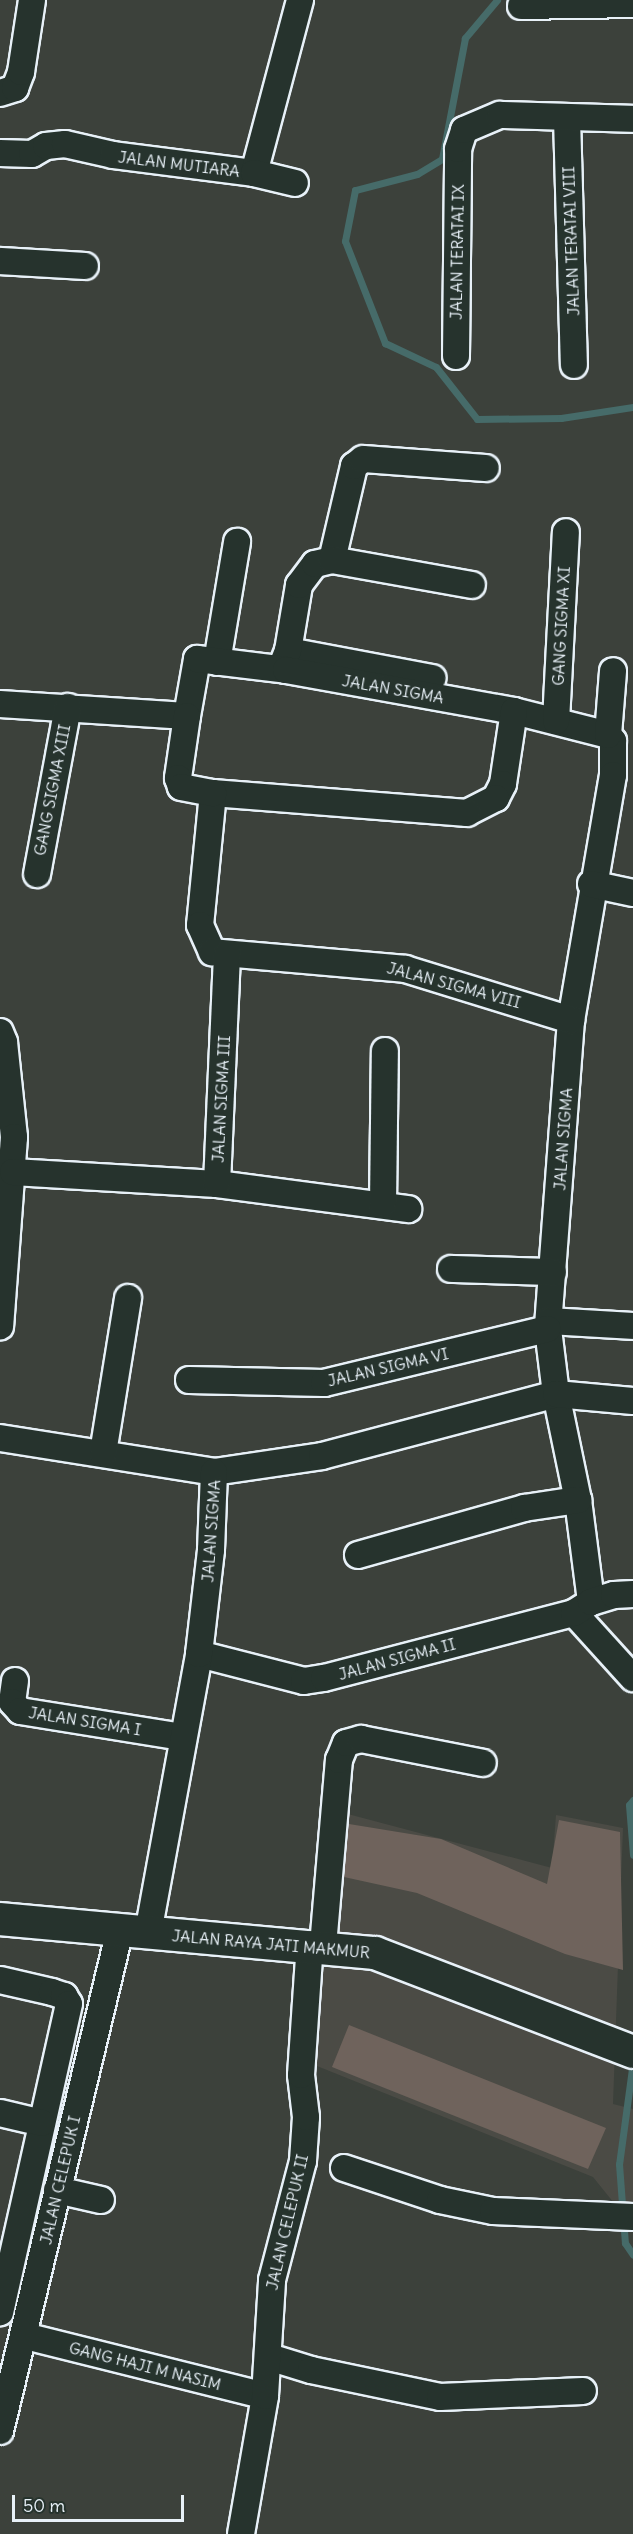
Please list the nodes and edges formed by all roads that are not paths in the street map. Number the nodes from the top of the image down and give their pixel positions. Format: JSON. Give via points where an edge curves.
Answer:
{"nodes":[{"id":1,"x":32,"y":0,"type":"edge"},
{"id":2,"x":300,"y":0,"type":"edge"},
{"id":3,"x":633,"y":4,"type":"edge"},
{"id":4,"x":521,"y":6,"type":"dead end"},
{"id":5,"x":0,"y":93,"type":"edge"},
{"id":6,"x":567,"y":118,"type":"junction"},
{"id":7,"x":633,"y":119,"type":"edge"},
{"id":8,"x":0,"y":153,"type":"edge"},
{"id":9,"x":254,"y":173,"type":"junction"},
{"id":10,"x":295,"y":183,"type":"dead end"},
{"id":11,"x":0,"y":261,"type":"edge"},
{"id":12,"x":85,"y":266,"type":"dead end"},
{"id":13,"x":456,"y":356,"type":"dead end"},
{"id":14,"x":574,"y":365,"type":"dead end"},
{"id":15,"x":486,"y":468,"type":"dead end"},
{"id":16,"x":566,"y":532,"type":"dead end"},
{"id":17,"x":237,"y":542,"type":"dead end"},
{"id":18,"x":332,"y":560,"type":"junction"},
{"id":19,"x":472,"y":585,"type":"dead end"},
{"id":20,"x":287,"y":660,"type":"junction"},
{"id":21,"x":217,"y":662,"type":"junction"},
{"id":22,"x":613,"y":671,"type":"dead end"},
{"id":23,"x":432,"y":678,"type":"dead end"},
{"id":24,"x":0,"y":704,"type":"edge"},
{"id":25,"x":68,"y":707,"type":"junction"},
{"id":26,"x":514,"y":711,"type":"junction"},
{"id":27,"x":187,"y":716,"type":"junction"},
{"id":28,"x":556,"y":721,"type":"junction"},
{"id":29,"x":608,"y":735,"type":"junction"},
{"id":30,"x":623,"y":777,"type":"edge"},
{"id":31,"x":213,"y":793,"type":"junction"},
{"id":32,"x":36,"y":874,"type":"dead end"},
{"id":33,"x":591,"y":884,"type":"junction"},
{"id":34,"x":633,"y":892,"type":"edge"},
{"id":35,"x":227,"y":954,"type":"junction"},
{"id":36,"x":571,"y":1020,"type":"junction"},
{"id":37,"x":0,"y":1032,"type":"edge"},
{"id":38,"x":385,"y":1051,"type":"dead end"},
{"id":39,"x":13,"y":1172,"type":"junction"},
{"id":40,"x":217,"y":1184,"type":"junction"},
{"id":41,"x":383,"y":1204,"type":"junction"},
{"id":42,"x":408,"y":1209,"type":"dead end"},
{"id":43,"x":451,"y":1269,"type":"dead end"},
{"id":44,"x":553,"y":1272,"type":"junction"},
{"id":45,"x":128,"y":1298,"type":"dead end"},
{"id":46,"x":548,"y":1325,"type":"junction"},
{"id":47,"x":0,"y":1326,"type":"edge"},
{"id":48,"x":633,"y":1326,"type":"edge"},
{"id":49,"x":189,"y":1380,"type":"dead end"},
{"id":50,"x":556,"y":1394,"type":"junction"},
{"id":51,"x":633,"y":1401,"type":"edge"},
{"id":52,"x":0,"y":1438,"type":"edge"},
{"id":53,"x":103,"y":1453,"type":"junction"},
{"id":54,"x":214,"y":1472,"type":"junction"},
{"id":55,"x":578,"y":1500,"type":"junction"},
{"id":56,"x":358,"y":1555,"type":"dead end"},
{"id":57,"x":633,"y":1594,"type":"edge"},
{"id":58,"x":583,"y":1607,"type":"junction"},
{"id":59,"x":199,"y":1654,"type":"junction"},
{"id":60,"x":633,"y":1678,"type":"edge"},
{"id":61,"x":15,"y":1681,"type":"dead end"},
{"id":62,"x":183,"y":1737,"type":"junction"},
{"id":63,"x":483,"y":1763,"type":"dead end"},
{"id":64,"x":0,"y":1919,"type":"edge"},
{"id":65,"x":134,"y":1931,"type":"junction"},
{"id":66,"x":316,"y":1945,"type":"junction"},
{"id":67,"x":0,"y":1980,"type":"edge"},
{"id":68,"x":621,"y":2048,"type":"edge"},
{"id":69,"x":0,"y":2113,"type":"edge"},
{"id":70,"x":42,"y":2123,"type":"junction"},
{"id":71,"x":344,"y":2168,"type":"dead end"},
{"id":72,"x":57,"y":2190,"type":"junction"},
{"id":73,"x":101,"y":2200,"type":"dead end"},
{"id":74,"x":633,"y":2217,"type":"edge"},
{"id":75,"x":7,"y":2240,"type":"edge"},
{"id":76,"x":0,"y":2312,"type":"edge"},
{"id":77,"x":25,"y":2336,"type":"junction"},
{"id":78,"x":269,"y":2357,"type":"junction"},
{"id":79,"x":583,"y":2391,"type":"dead end"},
{"id":80,"x":265,"y":2396,"type":"junction"},
{"id":81,"x":0,"y":2431,"type":"edge"},
{"id":82,"x":241,"y":2534,"type":"edge"}],
"edges":[{"from":1,"to":5,"type":"street","via":[[21,72],[15,88]]},
{"from":2,"to":9,"type":"street","name":"JALAN MUTIARA"},
{"from":3,"to":4,"type":"street"},
{"from":6,"to":7,"type":"street"},
{"from":6,"to":13,"type":"street","name":"JALAN TERATAI IX","via":[[500,115],[464,130],[458,149]]},
{"from":6,"to":14,"type":"street","name":"JALAN TERATAI VIII"},
{"from":8,"to":9,"type":"street","name":"JALAN MUTIARA","via":[[32,154],[46,146],[65,144],[113,155]]},
{"from":9,"to":10,"type":"street"},
{"from":11,"to":12,"type":"street"},
{"from":15,"to":18,"type":"street","via":[[363,459],[354,466]]},
{"from":16,"to":28,"type":"street","name":"GANG SIGMA XI"},
{"from":17,"to":21,"type":"street"},
{"from":18,"to":19,"type":"street"},
{"from":18,"to":20,"type":"street","via":[[315,564],[303,574]]},
{"from":20,"to":21,"type":"street","name":"JALAN SIGMA"},
{"from":20,"to":23,"type":"street"},
{"from":20,"to":26,"type":"street","name":"JALAN SIGMA"},
{"from":21,"to":27,"type":"street","name":"JALAN SIGMA","via":[[197,659]]},
{"from":22,"to":29,"type":"street"},
{"from":24,"to":25,"type":"street"},
{"from":25,"to":27,"type":"street"},
{"from":25,"to":32,"type":"street","name":"GANG SIGMA XIII"},
{"from":26,"to":28,"type":"street","name":"JALAN SIGMA"},
{"from":26,"to":31,"type":"street","via":[[503,784],[496,798],[466,813]]},
{"from":27,"to":31,"type":"street","via":[[178,778],[181,787]]},
{"from":28,"to":29,"type":"street","name":"JALAN SIGMA"},
{"from":29,"to":30,"type":"street","name":"JALAN SIGMA"},
{"from":30,"to":33,"type":"street","name":"JALAN SIGMA"},
{"from":31,"to":35,"type":"street","via":[[200,924],[212,952]]},
{"from":33,"to":34,"type":"street"},
{"from":33,"to":36,"type":"street","name":"JALAN SIGMA"},
{"from":35,"to":36,"type":"street","name":"JALAN SIGMA VIII","via":[[405,969]]},
{"from":35,"to":40,"type":"street","name":"JALAN SIGMA III"},
{"from":36,"to":44,"type":"street","name":"JALAN SIGMA"},
{"from":37,"to":39,"type":"street","via":[[8,1076]]},
{"from":38,"to":41,"type":"street"},
{"from":39,"to":40,"type":"street","name":"JALAN SIGMA III"},
{"from":39,"to":47,"type":"street"},
{"from":40,"to":41,"type":"street"},
{"from":41,"to":42,"type":"street"},
{"from":43,"to":44,"type":"street"},
{"from":44,"to":46,"type":"street","name":"JALAN SIGMA"},
{"from":45,"to":53,"type":"street"},
{"from":46,"to":48,"type":"street","name":"JALAN SIGMA VI"},
{"from":46,"to":49,"type":"street","name":"JALAN SIGMA VI","via":[[324,1383]]},
{"from":46,"to":50,"type":"street","name":"JALAN SIGMA"},
{"from":50,"to":51,"type":"street"},
{"from":50,"to":54,"type":"street","name":"JALAN SIGMA","via":[[322,1456]]},
{"from":50,"to":55,"type":"street"},
{"from":52,"to":53,"type":"street"},
{"from":53,"to":54,"type":"street"},
{"from":54,"to":59,"type":"street","name":"JALAN SIGMA","via":[[211,1550]]},
{"from":55,"to":56,"type":"street","via":[[524,1508]]},
{"from":55,"to":58,"type":"street"},
{"from":57,"to":58,"type":"street","name":"JALAN SIGMA II"},
{"from":58,"to":59,"type":"street","name":"JALAN SIGMA II","via":[[304,1681]]},
{"from":58,"to":60,"type":"street"},
{"from":59,"to":62,"type":"street","name":"JALAN SIGMA"},
{"from":61,"to":62,"type":"street","name":"JALAN SIGMA I","via":[[12,1702],[20,1711]]},
{"from":62,"to":65,"type":"street","name":"JALAN SIGMA"},
{"from":63,"to":66,"type":"street","name":"JALAN CELEPUK II","via":[[361,1739],[346,1743],[339,1760]]},
{"from":64,"to":65,"type":"main road","name":"JALAN RAYA JATI MAKMUR"},
{"from":65,"to":66,"type":"main road","name":"JALAN RAYA JATI MAKMUR"},
{"from":65,"to":72,"type":"street","name":"JALAN CELEPUK I"},
{"from":66,"to":68,"type":"main road","name":"JALAN RAYA JATI MAKMUR","via":[[397,1959]]},
{"from":66,"to":78,"type":"street","name":"JALAN CELEPUK II","via":[[301,2075],[306,2117],[303,2161],[272,2280]]},
{"from":67,"to":70,"type":"street","via":[[64,1996],[69,2004]]},
{"from":69,"to":70,"type":"street"},
{"from":70,"to":75,"type":"street"},
{"from":71,"to":74,"type":"street","via":[[440,2200],[492,2211]]},
{"from":72,"to":73,"type":"street"},
{"from":72,"to":77,"type":"street","name":"JALAN CELEPUK I"},
{"from":75,"to":76,"type":"street"},
{"from":77,"to":80,"type":"street","name":"GANG HAJI M NASIM"},
{"from":77,"to":81,"type":"street","name":"JALAN CELEPUK I"},
{"from":78,"to":79,"type":"street","via":[[311,2370],[440,2397]]},
{"from":78,"to":80,"type":"street","name":"JALAN CELEPUK II"},
{"from":80,"to":82,"type":"street","name":"JALAN CELEPUK II"}]}
